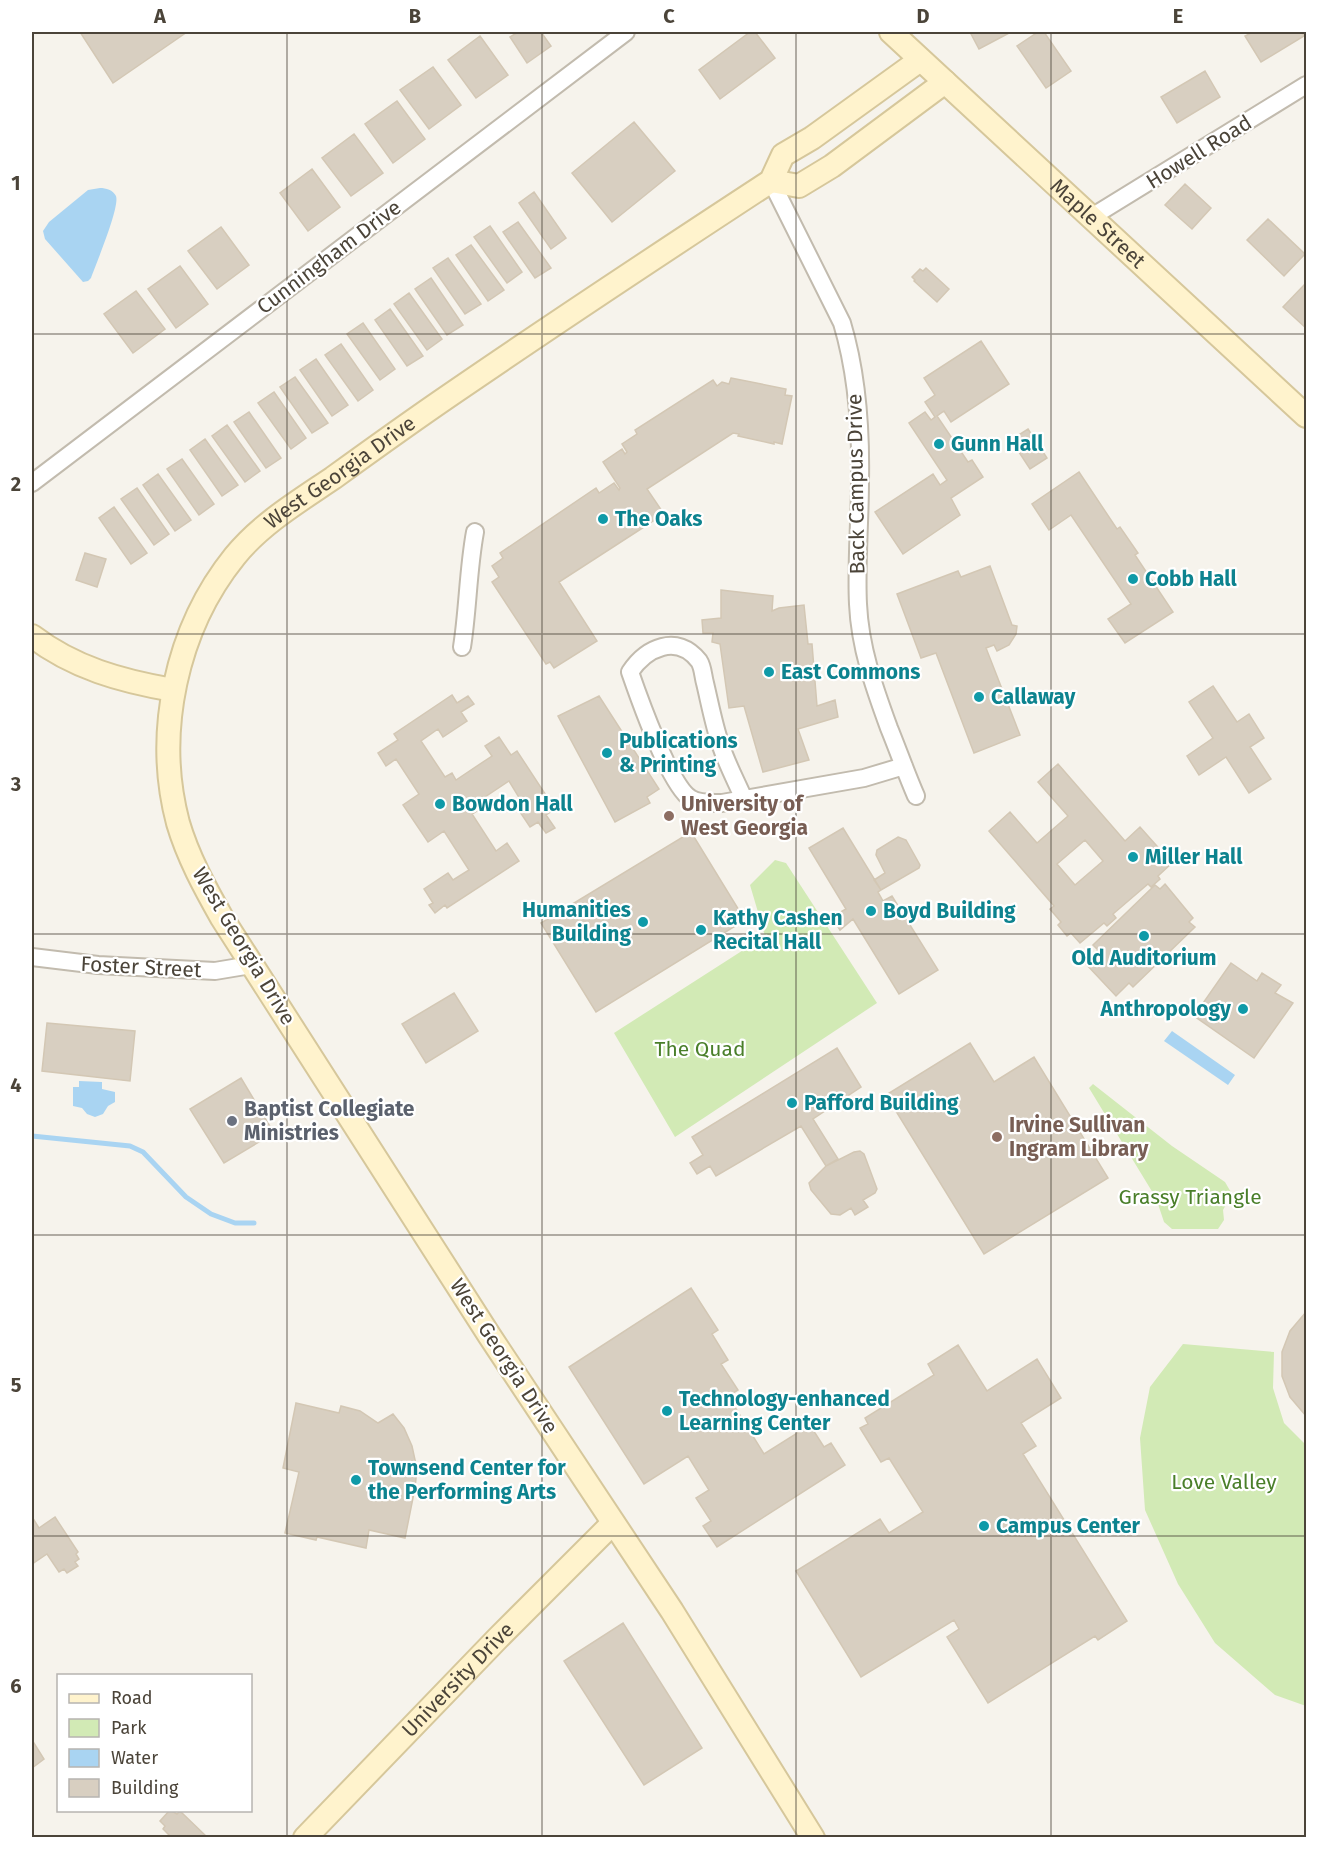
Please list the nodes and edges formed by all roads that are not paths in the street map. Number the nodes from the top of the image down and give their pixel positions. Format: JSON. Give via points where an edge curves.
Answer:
{"nodes":[{"id":1,"x":626,"y":32,"type":"edge"},
{"id":2,"x":901,"y":34,"type":"edge"},
{"id":3,"x":920,"y":60,"type":"junction"},
{"id":4,"x":945,"y":82,"type":"junction"},
{"id":5,"x":1306,"y":85,"type":"edge"},
{"id":6,"x":771,"y":181,"type":"junction"},
{"id":7,"x":1090,"y":218,"type":"junction"},
{"id":8,"x":1306,"y":416,"type":"edge"},
{"id":9,"x":32,"y":483,"type":"edge"},
{"id":10,"x":475,"y":532,"type":"dead end"},
{"id":11,"x":32,"y":636,"type":"edge"},
{"id":12,"x":462,"y":647,"type":"dead end"},
{"id":13,"x":173,"y":690,"type":"junction"},
{"id":14,"x":904,"y":766,"type":"junction"},
{"id":15,"x":916,"y":796,"type":"dead end"},
{"id":16,"x":743,"y":797,"type":"junction"},
{"id":17,"x":32,"y":957,"type":"edge"},
{"id":18,"x":251,"y":965,"type":"junction"},
{"id":19,"x":613,"y":1523,"type":"junction"},
{"id":20,"x":305,"y":1838,"type":"edge"},
{"id":21,"x":813,"y":1838,"type":"edge"}],
"edges":[{"from":1,"to":9,"type":"street","name":"Cunningham Drive"},
{"from":2,"to":3,"type":"street","name":"Maple Street"},
{"from":3,"to":4,"type":"street","name":"Maple Street"},
{"from":3,"to":6,"type":"street","via":[[783,155]]},
{"from":4,"to":6,"type":"street","via":[[799,186]]},
{"from":4,"to":7,"type":"street","name":"Maple Street"},
{"from":5,"to":7,"type":"street","name":"Howell Road"},
{"from":6,"to":13,"type":"street","name":"West Georgia Drive","via":[[566,315],[265,527],[235,556],[193,624]]},
{"from":6,"to":14,"type":"street","name":"Back Campus Drive","via":[[848,341],[860,461],[860,630],[868,668]]},
{"from":7,"to":8,"type":"street","name":"Maple Street"},
{"from":10,"to":12,"type":"street"},
{"from":11,"to":13,"type":"street","via":[[94,672]]},
{"from":13,"to":18,"type":"street","name":"West Georgia Drive","via":[[169,775],[179,824],[202,883]]},
{"from":14,"to":15,"type":"street","name":"Back Campus Drive"},
{"from":14,"to":16,"type":"street","via":[[864,778]]},
{"from":16,"to":16,"type":"street","via":[[706,803],[691,799],[674,778],[630,672],[649,651],[666,646],[679,648],[700,663],[720,746]]},
{"from":17,"to":18,"type":"street","name":"Foster Street","via":[[215,971]]},
{"from":18,"to":19,"type":"street","name":"West Georgia Drive"},
{"from":19,"to":20,"type":"street","name":"University Drive"},
{"from":19,"to":21,"type":"street","name":"West Georgia Drive"}]}
